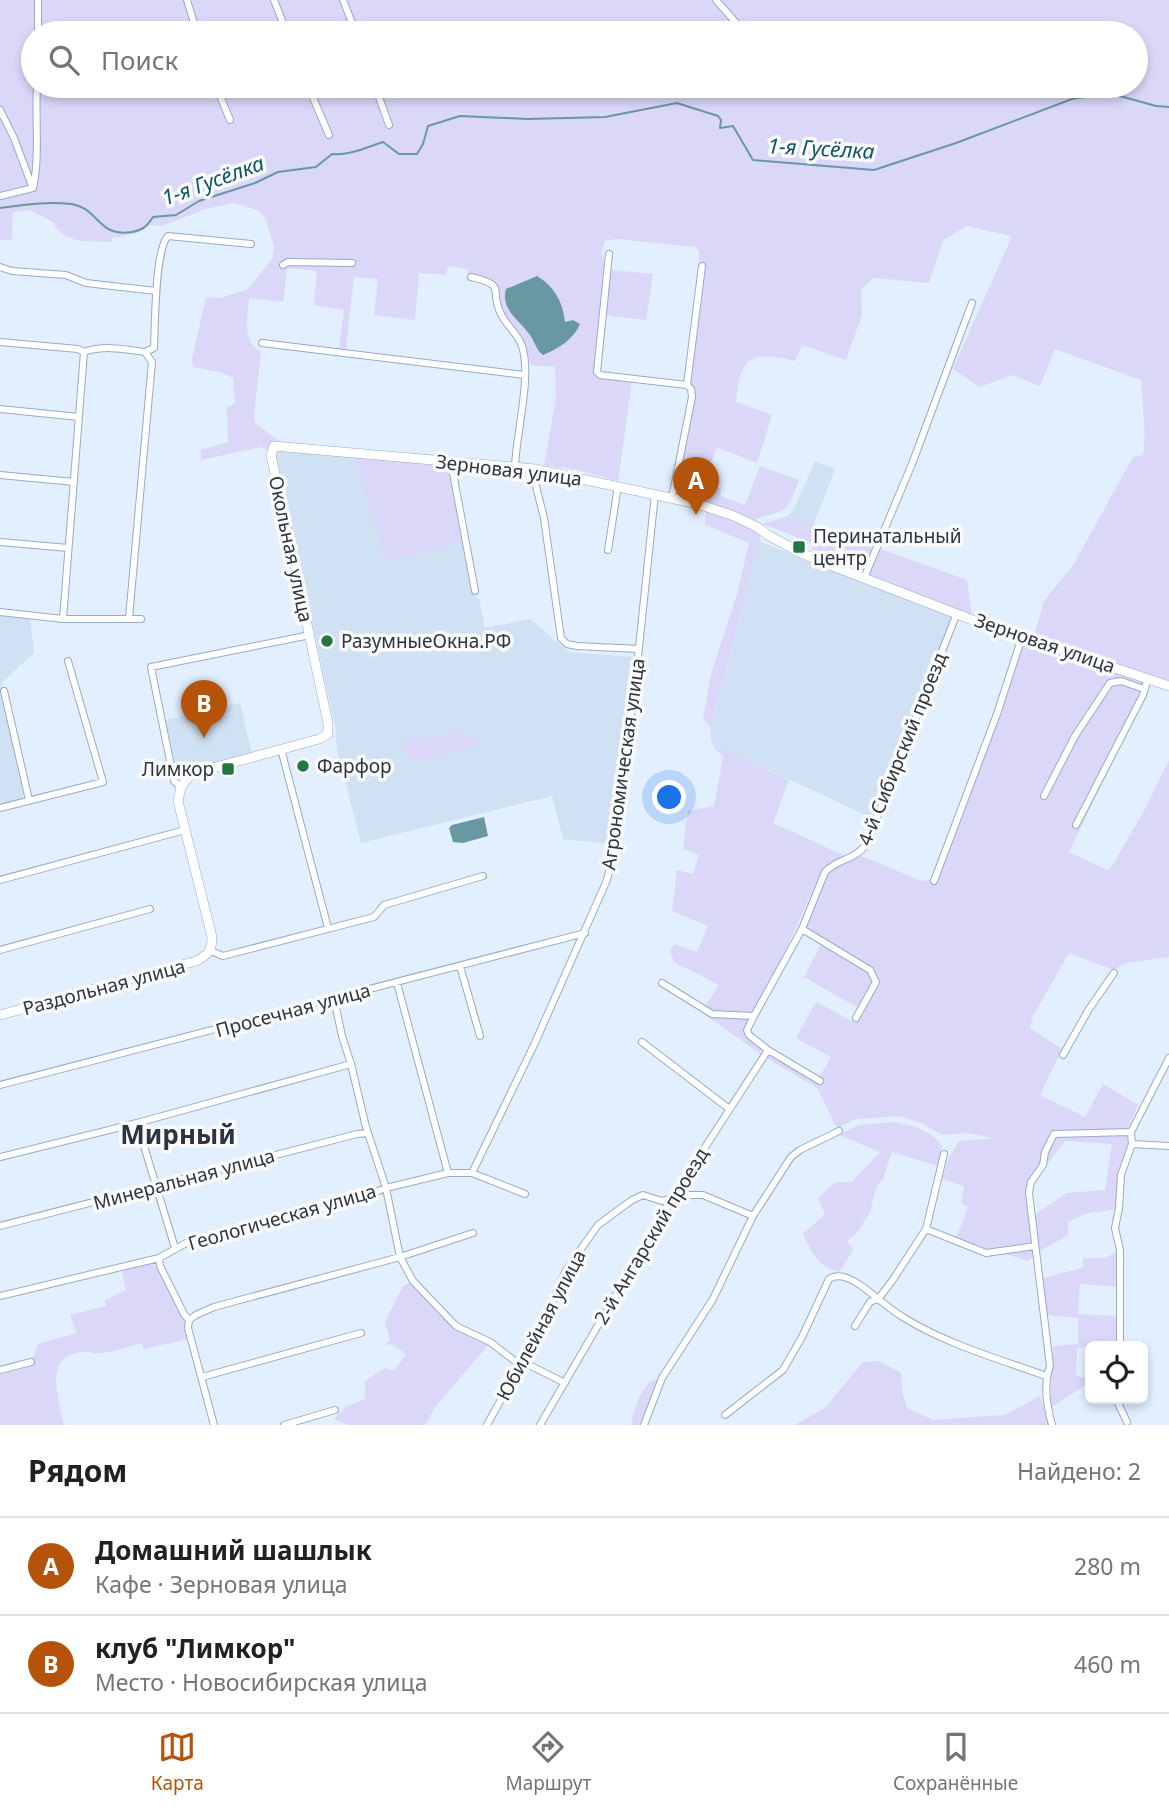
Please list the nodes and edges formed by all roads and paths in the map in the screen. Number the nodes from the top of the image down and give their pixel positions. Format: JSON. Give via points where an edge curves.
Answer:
{"nodes":[{"id":1,"x":38,"y":0,"type":"edge"},
{"id":2,"x":187,"y":0,"type":"edge"},
{"id":3,"x":274,"y":0,"type":"edge"},
{"id":4,"x":343,"y":0,"type":"edge"},
{"id":5,"x":716,"y":0,"type":"edge"},
{"id":6,"x":38,"y":21,"type":"edge"},
{"id":7,"x":193,"y":21,"type":"edge"},
{"id":8,"x":282,"y":21,"type":"edge"},
{"id":9,"x":351,"y":21,"type":"edge"},
{"id":10,"x":734,"y":21,"type":"edge"},
{"id":11,"x":36,"y":98,"type":"edge"},
{"id":12,"x":221,"y":98,"type":"edge"},
{"id":13,"x":313,"y":98,"type":"edge"},
{"id":14,"x":379,"y":98,"type":"edge"},
{"id":15,"x":0,"y":110,"type":"edge"},
{"id":16,"x":230,"y":120,"type":"dead end"},
{"id":17,"x":389,"y":125,"type":"dead end"},
{"id":18,"x":329,"y":135,"type":"dead end"},
{"id":19,"x":33,"y":188,"type":"junction"},
{"id":20,"x":0,"y":196,"type":"edge"},
{"id":21,"x":251,"y":244,"type":"dead end"},
{"id":22,"x":609,"y":254,"type":"dead end"},
{"id":23,"x":352,"y":263,"type":"dead end"},
{"id":24,"x":283,"y":265,"type":"dead end"},
{"id":25,"x":0,"y":267,"type":"edge"},
{"id":26,"x":702,"y":267,"type":"dead end"},
{"id":27,"x":471,"y":277,"type":"dead end"},
{"id":28,"x":156,"y":291,"type":"junction"},
{"id":29,"x":972,"y":303,"type":"dead end"},
{"id":30,"x":0,"y":342,"type":"edge"},
{"id":31,"x":262,"y":343,"type":"dead end"},
{"id":32,"x":84,"y":352,"type":"junction"},
{"id":33,"x":145,"y":352,"type":"junction"},
{"id":34,"x":524,"y":375,"type":"junction"},
{"id":35,"x":687,"y":385,"type":"junction"},
{"id":36,"x":0,"y":409,"type":"edge"},
{"id":37,"x":79,"y":417,"type":"junction"},
{"id":38,"x":274,"y":446,"type":"joint"},
{"id":39,"x":451,"y":462,"type":"junction"},
{"id":40,"x":515,"y":467,"type":"junction"},
{"id":41,"x":535,"y":469,"type":"junction"},
{"id":42,"x":0,"y":475,"type":"edge"},
{"id":43,"x":74,"y":482,"type":"junction"},
{"id":44,"x":618,"y":486,"type":"junction"},
{"id":45,"x":655,"y":494,"type":"junction"},
{"id":46,"x":672,"y":498,"type":"junction"},
{"id":47,"x":0,"y":542,"type":"edge"},
{"id":48,"x":68,"y":548,"type":"junction"},
{"id":49,"x":608,"y":550,"type":"dead end"},
{"id":50,"x":864,"y":578,"type":"junction"},
{"id":51,"x":475,"y":591,"type":"dead end"},
{"id":52,"x":0,"y":612,"type":"edge"},
{"id":53,"x":957,"y":613,"type":"junction"},
{"id":54,"x":129,"y":618,"type":"junction"},
{"id":55,"x":63,"y":619,"type":"junction"},
{"id":56,"x":141,"y":619,"type":"dead end"},
{"id":57,"x":310,"y":635,"type":"junction"},
{"id":58,"x":1022,"y":637,"type":"junction"},
{"id":59,"x":639,"y":649,"type":"junction"},
{"id":60,"x":68,"y":661,"type":"dead end"},
{"id":61,"x":1148,"y":678,"type":"junction"},
{"id":62,"x":1169,"y":687,"type":"edge"},
{"id":63,"x":1144,"y":690,"type":"junction"},
{"id":64,"x":5,"y":691,"type":"dead end"},
{"id":65,"x":281,"y":749,"type":"junction"},
{"id":66,"x":181,"y":787,"type":"junction"},
{"id":67,"x":1044,"y":796,"type":"dead end"},
{"id":68,"x":29,"y":800,"type":"junction"},
{"id":69,"x":0,"y":808,"type":"edge"},
{"id":70,"x":1076,"y":825,"type":"dead end"},
{"id":71,"x":185,"y":830,"type":"junction"},
{"id":72,"x":483,"y":876,"type":"dead end"},
{"id":73,"x":0,"y":880,"type":"edge"},
{"id":74,"x":934,"y":881,"type":"dead end"},
{"id":75,"x":150,"y":909,"type":"dead end"},
{"id":76,"x":328,"y":928,"type":"junction"},
{"id":77,"x":802,"y":929,"type":"junction"},
{"id":78,"x":585,"y":933,"type":"junction"},
{"id":79,"x":0,"y":950,"type":"edge"},
{"id":80,"x":211,"y":951,"type":"junction"},
{"id":81,"x":460,"y":966,"type":"junction"},
{"id":82,"x":1114,"y":973,"type":"dead end"},
{"id":83,"x":397,"y":982,"type":"junction"},
{"id":84,"x":662,"y":983,"type":"dead end"},
{"id":85,"x":334,"y":999,"type":"junction"},
{"id":86,"x":0,"y":1015,"type":"edge"},
{"id":87,"x":754,"y":1016,"type":"junction"},
{"id":88,"x":856,"y":1018,"type":"dead end"},
{"id":89,"x":480,"y":1036,"type":"dead end"},
{"id":90,"x":642,"y":1042,"type":"dead end"},
{"id":91,"x":768,"y":1050,"type":"junction"},
{"id":92,"x":1063,"y":1055,"type":"dead end"},
{"id":93,"x":1169,"y":1058,"type":"edge"},
{"id":94,"x":351,"y":1064,"type":"junction"},
{"id":95,"x":820,"y":1081,"type":"dead end"},
{"id":96,"x":0,"y":1085,"type":"edge"},
{"id":97,"x":728,"y":1108,"type":"junction"},
{"id":98,"x":137,"y":1123,"type":"junction"},
{"id":99,"x":839,"y":1131,"type":"dead end"},
{"id":100,"x":1131,"y":1132,"type":"junction"},
{"id":101,"x":369,"y":1133,"type":"junction"},
{"id":102,"x":1132,"y":1144,"type":"junction"},
{"id":103,"x":1169,"y":1146,"type":"edge"},
{"id":104,"x":944,"y":1154,"type":"dead end"},
{"id":105,"x":0,"y":1157,"type":"edge"},
{"id":106,"x":472,"y":1172,"type":"junction"},
{"id":107,"x":448,"y":1173,"type":"junction"},
{"id":108,"x":155,"y":1186,"type":"junction"},
{"id":109,"x":386,"y":1188,"type":"junction"},
{"id":110,"x":525,"y":1194,"type":"dead end"},
{"id":111,"x":671,"y":1200,"type":"junction"},
{"id":112,"x":753,"y":1216,"type":"junction"},
{"id":113,"x":0,"y":1226,"type":"edge"},
{"id":114,"x":926,"y":1229,"type":"junction"},
{"id":115,"x":473,"y":1233,"type":"dead end"},
{"id":116,"x":1035,"y":1246,"type":"junction"},
{"id":117,"x":175,"y":1248,"type":"junction"},
{"id":118,"x":159,"y":1258,"type":"junction"},
{"id":119,"x":400,"y":1258,"type":"junction"},
{"id":120,"x":0,"y":1296,"type":"edge"},
{"id":121,"x":879,"y":1298,"type":"junction"},
{"id":122,"x":189,"y":1320,"type":"junction"},
{"id":123,"x":855,"y":1326,"type":"dead end"},
{"id":124,"x":361,"y":1334,"type":"dead end"},
{"id":125,"x":1119,"y":1341,"type":"edge"},
{"id":126,"x":31,"y":1362,"type":"dead end"},
{"id":127,"x":520,"y":1365,"type":"junction"},
{"id":128,"x":0,"y":1370,"type":"edge"},
{"id":129,"x":1046,"y":1376,"type":"junction"},
{"id":130,"x":202,"y":1377,"type":"junction"},
{"id":131,"x":565,"y":1383,"type":"junction"},
{"id":132,"x":1118,"y":1404,"type":"edge"},
{"id":133,"x":335,"y":1410,"type":"dead end"},
{"id":134,"x":725,"y":1415,"type":"dead end"},
{"id":135,"x":1125,"y":1424,"type":"edge"},
{"id":136,"x":214,"y":1425,"type":"edge"},
{"id":137,"x":284,"y":1425,"type":"edge"},
{"id":138,"x":487,"y":1425,"type":"edge"},
{"id":139,"x":540,"y":1425,"type":"edge"},
{"id":140,"x":644,"y":1425,"type":"edge"},
{"id":141,"x":1052,"y":1425,"type":"edge"},
{"id":142,"x":1136,"y":1425,"type":"edge"}],
"edges":[{"from":1,"to":6,"type":"street"},
{"from":2,"to":7,"type":"street"},
{"from":3,"to":8,"type":"street"},
{"from":4,"to":9,"type":"street"},
{"from":5,"to":10,"type":"street"},
{"from":11,"to":19,"type":"street"},
{"from":12,"to":16,"type":"street"},
{"from":13,"to":18,"type":"street"},
{"from":14,"to":17,"type":"street"},
{"from":15,"to":19,"type":"street"},
{"from":19,"to":20,"type":"street"},
{"from":21,"to":28,"type":"street","via":[[168,236],[161,245]]},
{"from":22,"to":35,"type":"street","via":[[596,370],[600,375]]},
{"from":23,"to":24,"type":"street"},
{"from":25,"to":28,"type":"street"},
{"from":26,"to":35,"type":"street"},
{"from":27,"to":34,"type":"street","via":[[495,286],[500,313],[522,345]]},
{"from":28,"to":33,"type":"street","via":[[154,348]]},
{"from":29,"to":50,"type":"street"},
{"from":30,"to":32,"type":"street"},
{"from":31,"to":34,"type":"street"},
{"from":32,"to":33,"type":"street","via":[[96,348]]},
{"from":32,"to":37,"type":"street"},
{"from":33,"to":54,"type":"street","via":[[152,362]]},
{"from":34,"to":40,"type":"street"},
{"from":35,"to":46,"type":"street","via":[[692,397]]},
{"from":36,"to":37,"type":"street"},
{"from":37,"to":43,"type":"street"},
{"from":38,"to":39,"type":"street","name":"Зерновая улица"},
{"from":38,"to":57,"type":"street","name":"Окольная улица","via":[[271,455]]},
{"from":39,"to":40,"type":"street","name":"Зерновая улица"},
{"from":39,"to":51,"type":"street"},
{"from":40,"to":41,"type":"street","name":"Зерновая улица"},
{"from":41,"to":44,"type":"street","name":"Зерновая улица"},
{"from":41,"to":59,"type":"street","via":[[561,638],[577,646]]},
{"from":42,"to":43,"type":"street"},
{"from":43,"to":48,"type":"street"},
{"from":44,"to":45,"type":"street","name":"Зерновая улица"},
{"from":44,"to":49,"type":"street"},
{"from":45,"to":46,"type":"street","name":"Зерновая улица"},
{"from":45,"to":59,"type":"street","name":"Агрономическая улица"},
{"from":46,"to":50,"type":"street","name":"Зерновая улица","via":[[734,516],[797,551]]},
{"from":47,"to":48,"type":"street"},
{"from":48,"to":55,"type":"street"},
{"from":50,"to":53,"type":"street","name":"Зерновая улица"},
{"from":52,"to":55,"type":"street"},
{"from":53,"to":58,"type":"street","name":"Зерновая улица"},
{"from":53,"to":77,"type":"street","name":"4-й Сибирский проезд","via":[[866,845],[859,855],[831,865],[825,872]]},
{"from":54,"to":55,"type":"street"},
{"from":54,"to":56,"type":"street"},
{"from":57,"to":65,"type":"street","name":"Окольная улица","via":[[327,734]]},
{"from":57,"to":66,"type":"street","via":[[151,667],[174,781]]},
{"from":58,"to":61,"type":"street","name":"Зерновая улица"},
{"from":58,"to":74,"type":"street"},
{"from":59,"to":78,"type":"street","name":"Агрономическая улица","via":[[615,845],[607,880]]},
{"from":60,"to":68,"type":"street","via":[[103,782]]},
{"from":61,"to":62,"type":"street","name":"Зерновая улица"},
{"from":61,"to":63,"type":"street"},
{"from":63,"to":67,"type":"street","via":[[1121,681],[1110,683]]},
{"from":63,"to":70,"type":"street"},
{"from":64,"to":68,"type":"street"},
{"from":65,"to":66,"type":"street","via":[[191,774]]},
{"from":65,"to":76,"type":"street"},
{"from":66,"to":71,"type":"street","via":[[178,801]]},
{"from":68,"to":69,"type":"street"},
{"from":71,"to":73,"type":"street"},
{"from":71,"to":80,"type":"street","via":[[212,937]]},
{"from":72,"to":76,"type":"street","name":"Раздольная улица","via":[[384,905],[374,917]]},
{"from":75,"to":79,"type":"street"},
{"from":76,"to":80,"type":"street","name":"Раздольная улица","via":[[223,956]]},
{"from":77,"to":87,"type":"street","name":"4-й Сибирский проезд"},
{"from":77,"to":88,"type":"street","via":[[875,975],[876,982]]},
{"from":78,"to":81,"type":"street","name":"Просечная улица"},
{"from":78,"to":106,"type":"street","name":"Агрономическая улица"},
{"from":80,"to":86,"type":"street","name":"Раздольная улица","via":[[197,961]]},
{"from":81,"to":83,"type":"street","name":"Просечная улица"},
{"from":81,"to":89,"type":"street"},
{"from":82,"to":92,"type":"street"},
{"from":83,"to":85,"type":"street","name":"Просечная улица"},
{"from":83,"to":107,"type":"street"},
{"from":84,"to":87,"type":"street","via":[[712,1014]]},
{"from":85,"to":94,"type":"street"},
{"from":85,"to":96,"type":"street","name":"Просечная улица"},
{"from":87,"to":91,"type":"street","via":[[749,1035]]},
{"from":90,"to":97,"type":"street"},
{"from":91,"to":95,"type":"street"},
{"from":91,"to":97,"type":"street","name":"2-й Ангарский проезд"},
{"from":93,"to":100,"type":"street"},
{"from":94,"to":98,"type":"street"},
{"from":94,"to":101,"type":"street"},
{"from":97,"to":111,"type":"street","name":"2-й Ангарский проезд"},
{"from":98,"to":105,"type":"street"},
{"from":98,"to":108,"type":"street"},
{"from":99,"to":112,"type":"street","via":[[791,1157]]},
{"from":100,"to":102,"type":"street"},
{"from":100,"to":116,"type":"street","via":[[1054,1134],[1029,1193]]},
{"from":101,"to":108,"type":"street","name":"Минеральная улица"},
{"from":101,"to":109,"type":"street"},
{"from":102,"to":103,"type":"street"},
{"from":102,"to":125,"type":"street","via":[[1121,1175],[1115,1228],[1120,1250]]},
{"from":104,"to":114,"type":"street"},
{"from":106,"to":107,"type":"street","name":"Геологическая улица"},
{"from":106,"to":110,"type":"street","name":"Геологическая улица"},
{"from":107,"to":109,"type":"street","name":"Геологическая улица"},
{"from":108,"to":113,"type":"street","name":"Минеральная улица"},
{"from":108,"to":117,"type":"street"},
{"from":109,"to":117,"type":"street","name":"Геологическая улица"},
{"from":109,"to":119,"type":"street"},
{"from":111,"to":112,"type":"street","name":"Юбилейная улица","via":[[704,1195]]},
{"from":111,"to":127,"type":"street","name":"Юбилейная улица","via":[[638,1196],[598,1225],[566,1270],[541,1331]]},
{"from":111,"to":131,"type":"street","name":"2-й Ангарский проезд"},
{"from":112,"to":140,"type":"street","via":[[713,1299],[662,1378]]},
{"from":114,"to":116,"type":"street","via":[[986,1253]]},
{"from":114,"to":121,"type":"street"},
{"from":115,"to":119,"type":"street"},
{"from":116,"to":129,"type":"street","via":[[1050,1366]]},
{"from":117,"to":118,"type":"street","name":"Геологическая улица"},
{"from":118,"to":120,"type":"street","name":"Геологическая улица"},
{"from":118,"to":122,"type":"street"},
{"from":119,"to":122,"type":"street","via":[[214,1307]]},
{"from":119,"to":127,"type":"street","via":[[412,1281],[456,1325],[490,1342]]},
{"from":121,"to":123,"type":"street","via":[[870,1302]]},
{"from":121,"to":129,"type":"street","via":[[908,1321],[950,1341]]},
{"from":121,"to":134,"type":"street","via":[[834,1275],[783,1370]]},
{"from":122,"to":130,"type":"street"},
{"from":124,"to":130,"type":"street"},
{"from":126,"to":128,"type":"street"},
{"from":127,"to":131,"type":"street"},
{"from":127,"to":138,"type":"street","name":"Юбилейная улица"},
{"from":129,"to":141,"type":"street","via":[[1046,1405]]},
{"from":130,"to":136,"type":"street"},
{"from":131,"to":139,"type":"street","name":"2-й Ангарский проезд"},
{"from":132,"to":135,"type":"street"},
{"from":133,"to":137,"type":"street"},
{"from":135,"to":142,"type":"street"}]}
